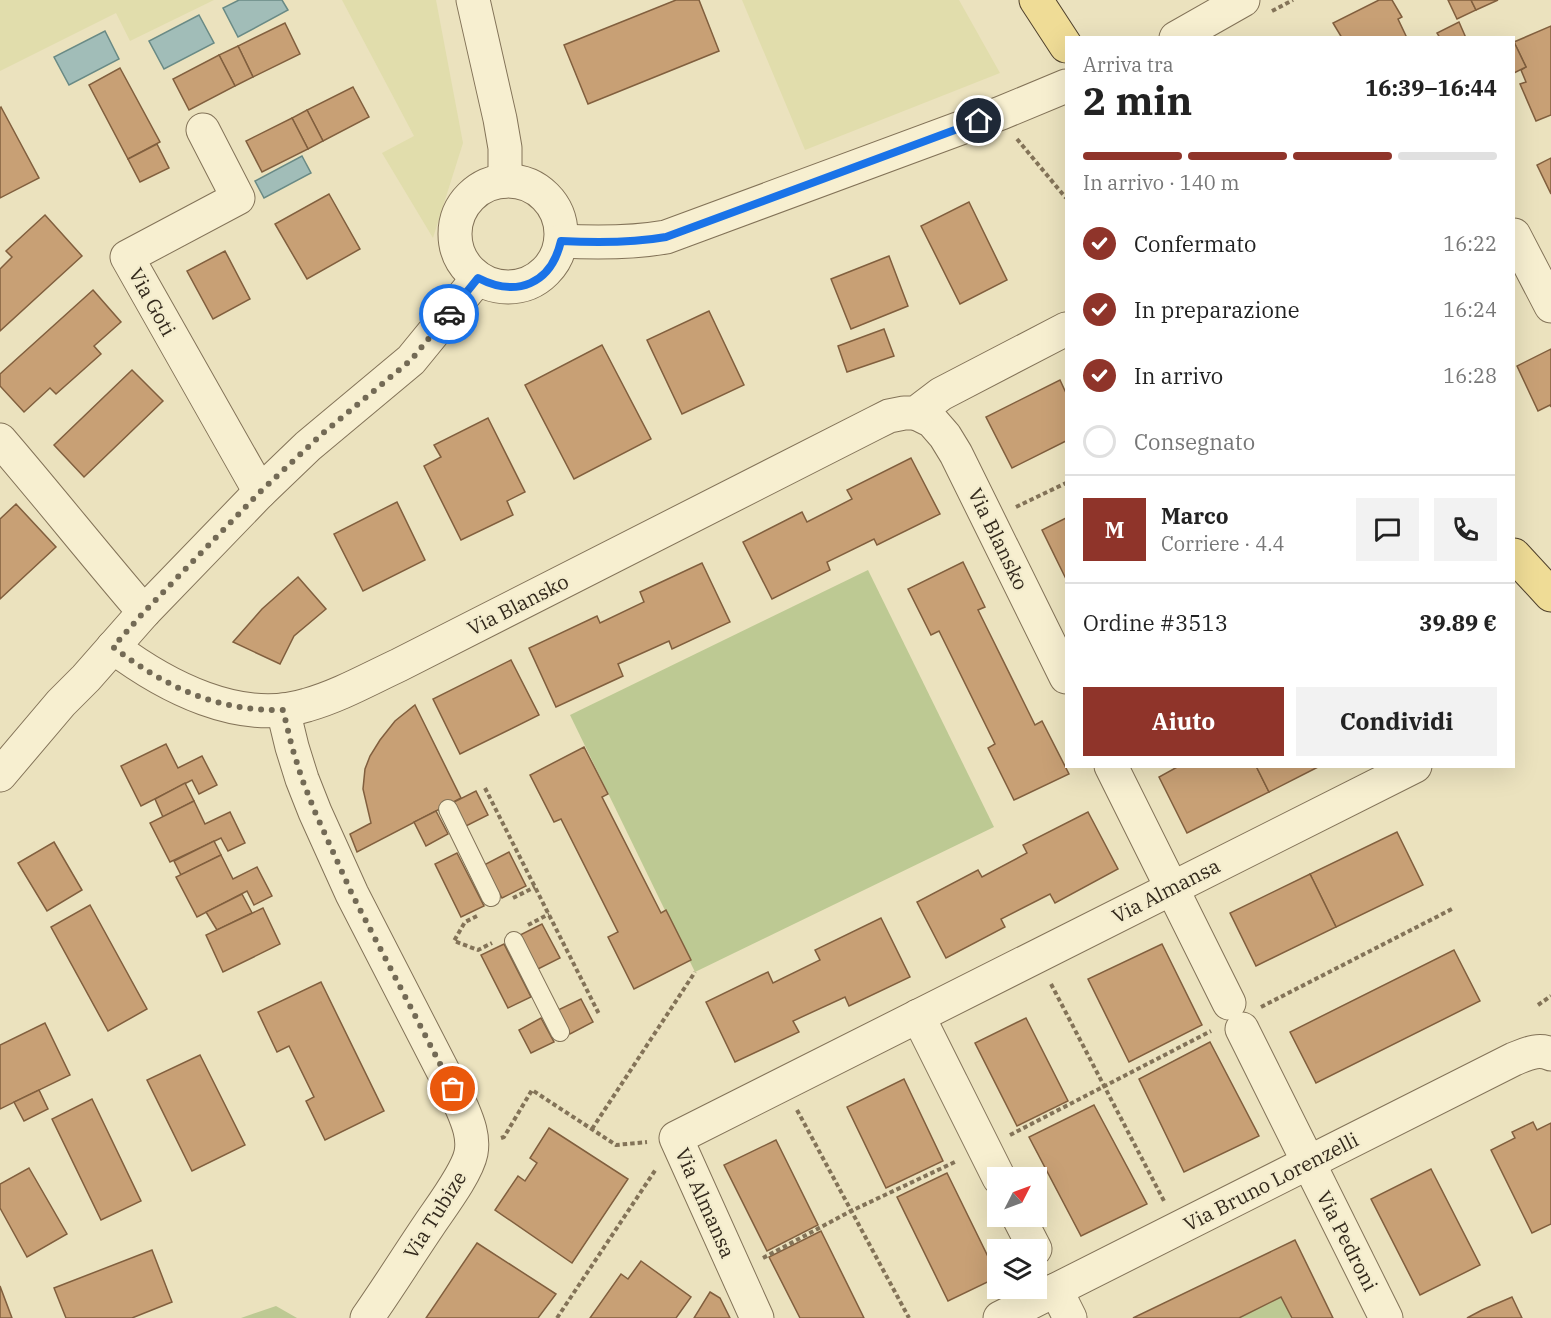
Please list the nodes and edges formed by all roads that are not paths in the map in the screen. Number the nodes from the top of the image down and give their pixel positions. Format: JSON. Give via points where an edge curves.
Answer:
{"nodes":[{"id":1,"x":473,"y":0,"type":"edge"},
{"id":2,"x":1036,"y":0,"type":"edge"},
{"id":3,"x":1243,"y":0,"type":"edge"},
{"id":4,"x":1180,"y":36,"type":"edge"},
{"id":5,"x":1065,"y":44,"type":"edge"},
{"id":6,"x":1065,"y":86,"type":"edge"},
{"id":7,"x":203,"y":130,"type":"dead end"},
{"id":8,"x":506,"y":181,"type":"junction"},
{"id":9,"x":1515,"y":237,"type":"edge"},
{"id":10,"x":561,"y":241,"type":"junction"},
{"id":11,"x":478,"y":278,"type":"junction"},
{"id":12,"x":1551,"y":306,"type":"edge"},
{"id":13,"x":1065,"y":330,"type":"edge"},
{"id":14,"x":916,"y":413,"type":"junction"},
{"id":15,"x":0,"y":440,"type":"edge"},
{"id":16,"x":260,"y":492,"type":"junction"},
{"id":17,"x":1515,"y":556,"type":"edge"},
{"id":18,"x":1551,"y":596,"type":"edge"},
{"id":19,"x":144,"y":612,"type":"junction"},
{"id":20,"x":1058,"y":640,"type":"edge"},
{"id":21,"x":113,"y":647,"type":"junction"},
{"id":22,"x":1065,"y":672,"type":"edge"},
{"id":23,"x":283,"y":710,"type":"junction"},
{"id":24,"x":1112,"y":768,"type":"edge"},
{"id":25,"x":1411,"y":768,"type":"edge"},
{"id":26,"x":0,"y":775,"type":"edge"},
{"id":27,"x":448,"y":809,"type":"dead end"},
{"id":28,"x":1172,"y":889,"type":"junction"},
{"id":29,"x":491,"y":897,"type":"dead end"},
{"id":30,"x":514,"y":941,"type":"dead end"},
{"id":31,"x":918,"y":1016,"type":"junction"},
{"id":32,"x":560,"y":1032,"type":"dead end"},
{"id":33,"x":1547,"y":1052,"type":"edge"},
{"id":34,"x":1308,"y":1163,"type":"junction"},
{"id":35,"x":994,"y":1167,"type":"edge"},
{"id":36,"x":1063,"y":1304,"type":"edge"},
{"id":37,"x":367,"y":1318,"type":"edge"},
{"id":38,"x":757,"y":1318,"type":"edge"},
{"id":39,"x":1000,"y":1318,"type":"edge"},
{"id":40,"x":1386,"y":1318,"type":"edge"}],
"edges":[{"from":1,"to":8,"type":"street","via":[[500,119]]},
{"from":2,"to":5,"type":"main road"},
{"from":3,"to":4,"type":"street"},
{"from":6,"to":10,"type":"street","via":[[666,237],[593,243]]},
{"from":7,"to":16,"type":"street","name":"Via Goti","via":[[238,198],[127,257]]},
{"from":8,"to":10,"type":"street","via":[[521,182],[547,198],[561,225]]},
{"from":8,"to":11,"type":"street","via":[[478,190],[460,212],[456,241],[467,268]]},
{"from":9,"to":12,"type":"street"},
{"from":10,"to":11,"type":"street","via":[[551,266],[530,283],[503,287]]},
{"from":11,"to":16,"type":"street","via":[[411,360]]},
{"from":13,"to":14,"type":"street","name":"Via Blansko","via":[[941,394]]},
{"from":14,"to":20,"type":"street","name":"Via Blansko","via":[[932,421],[945,435]]},
{"from":14,"to":23,"type":"street","name":"Via Blansko","via":[[889,416],[336,695]]},
{"from":15,"to":19,"type":"street"},
{"from":16,"to":19,"type":"street"},
{"from":17,"to":18,"type":"main road"},
{"from":19,"to":21,"type":"street"},
{"from":20,"to":22,"type":"street","name":"Via Blansko"},
{"from":21,"to":23,"type":"street","name":"Via Blansko","via":[[163,681],[196,696],[241,708]]},
{"from":21,"to":26,"type":"street"},
{"from":23,"to":37,"type":"street","name":"Via Tubize","via":[[315,812],[352,894],[462,1108],[472,1138],[471,1153],[451,1194]]},
{"from":24,"to":28,"type":"street"},
{"from":25,"to":28,"type":"street","name":"Via Almansa"},
{"from":27,"to":29,"type":"lane"},
{"from":28,"to":31,"type":"street","name":"Via Almansa"},
{"from":28,"to":34,"type":"street"},
{"from":30,"to":32,"type":"lane"},
{"from":31,"to":35,"type":"street"},
{"from":31,"to":38,"type":"street","name":"Via Almansa","via":[[676,1138]]},
{"from":33,"to":34,"type":"street","name":"Via Bruno Lorenzelli","via":[[1531,1052],[1514,1059]]},
{"from":34,"to":36,"type":"street","name":"Via Bruno Lorenzelli","via":[[1178,1229]]},
{"from":34,"to":40,"type":"street","name":"Via Pedroni"},
{"from":36,"to":39,"type":"street","name":"Via Bruno Lorenzelli"}]}
